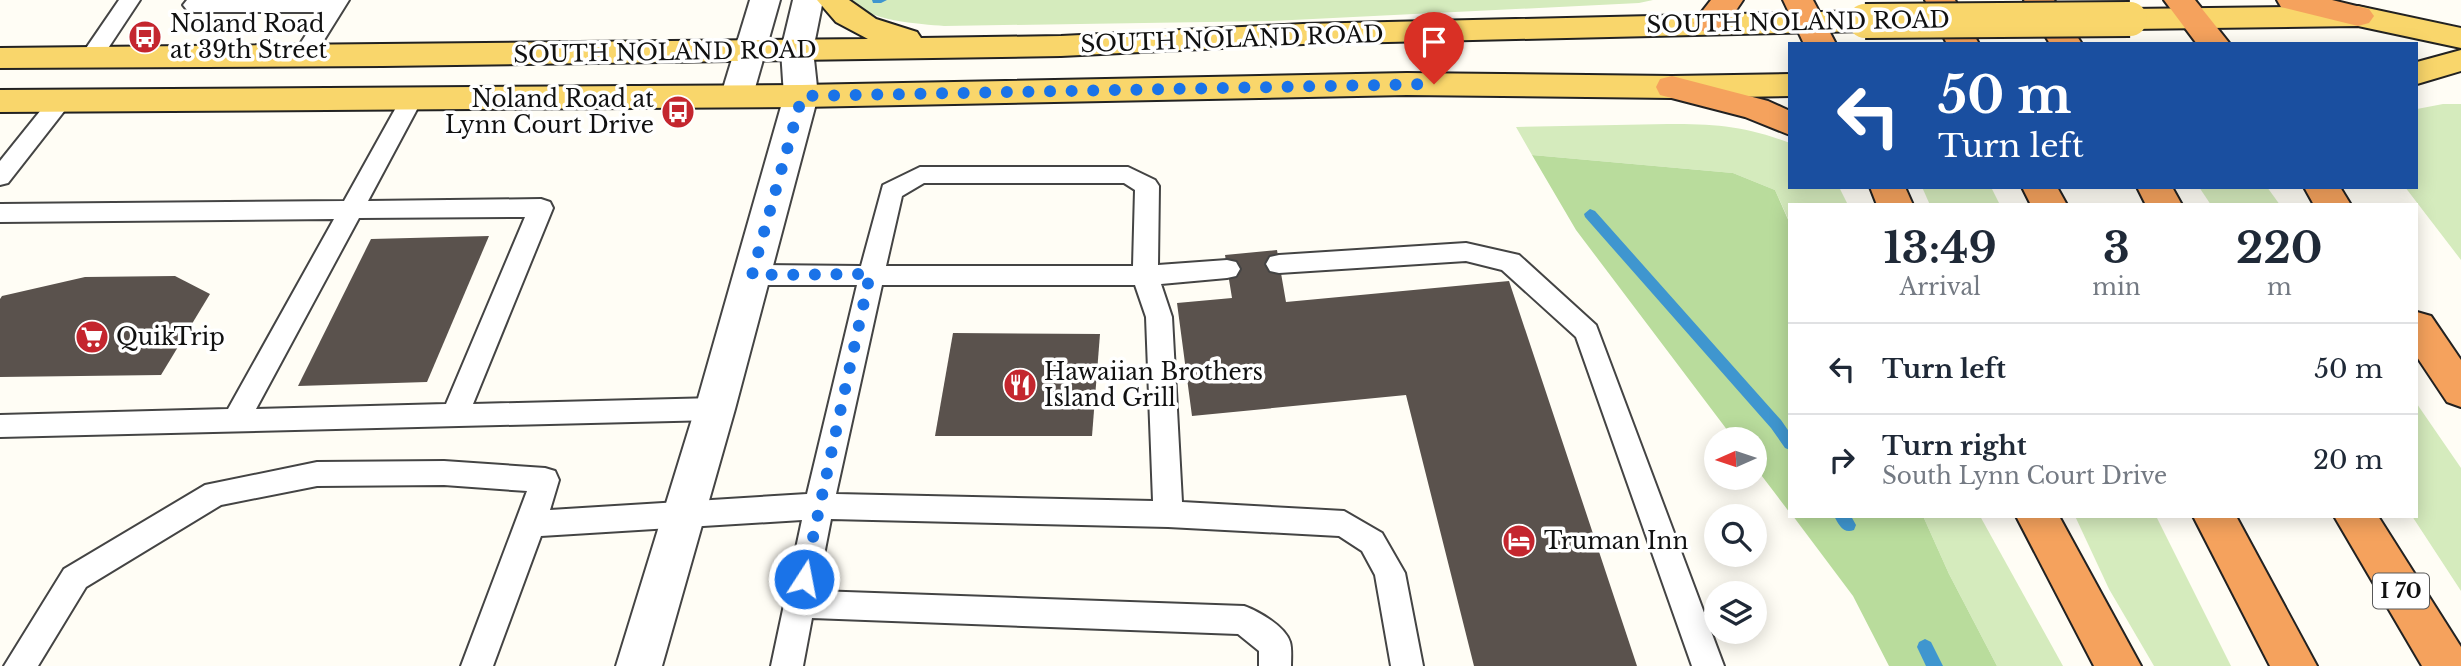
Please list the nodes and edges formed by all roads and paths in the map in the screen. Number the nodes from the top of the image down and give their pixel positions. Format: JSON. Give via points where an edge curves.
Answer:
{"nodes":[{"id":1,"x":130,"y":0,"type":"edge"},
{"id":2,"x":765,"y":0,"type":"edge"},
{"id":3,"x":808,"y":0,"type":"edge"},
{"id":4,"x":832,"y":0,"type":"edge"},
{"id":5,"x":1940,"y":0,"type":"edge"},
{"id":6,"x":2039,"y":0,"type":"edge"},
{"id":7,"x":2292,"y":0,"type":"edge"},
{"id":8,"x":337,"y":2,"type":"edge"},
{"id":9,"x":194,"y":5,"type":"dead end"},
{"id":10,"x":2185,"y":8,"type":"edge"},
{"id":11,"x":1718,"y":12,"type":"edge"},
{"id":12,"x":2358,"y":16,"type":"junction"},
{"id":13,"x":1809,"y":22,"type":"edge"},
{"id":14,"x":2461,"y":38,"type":"edge"},
{"id":15,"x":1962,"y":42,"type":"edge"},
{"id":16,"x":2065,"y":42,"type":"edge"},
{"id":17,"x":2212,"y":42,"type":"edge"},
{"id":18,"x":942,"y":48,"type":"junction"},
{"id":19,"x":797,"y":50,"type":"junction"},
{"id":20,"x":750,"y":51,"type":"junction"},
{"id":21,"x":303,"y":56,"type":"junction"},
{"id":22,"x":91,"y":57,"type":"junction"},
{"id":23,"x":0,"y":58,"type":"edge"},
{"id":24,"x":2461,"y":60,"type":"edge"},
{"id":25,"x":2418,"y":73,"type":"edge"},
{"id":26,"x":1788,"y":85,"type":"edge"},
{"id":27,"x":1672,"y":87,"type":"junction"},
{"id":28,"x":737,"y":95,"type":"junction"},
{"id":29,"x":802,"y":96,"type":"junction"},
{"id":30,"x":61,"y":100,"type":"junction"},
{"id":31,"x":411,"y":100,"type":"junction"},
{"id":32,"x":0,"y":101,"type":"edge"},
{"id":33,"x":1788,"y":123,"type":"edge"},
{"id":34,"x":0,"y":177,"type":"edge"},
{"id":35,"x":350,"y":210,"type":"junction"},
{"id":36,"x":0,"y":213,"type":"edge"},
{"id":37,"x":1279,"y":264,"type":"dead end"},
{"id":38,"x":1227,"y":269,"type":"dead end"},
{"id":39,"x":870,"y":274,"type":"junction"},
{"id":40,"x":752,"y":275,"type":"junction"},
{"id":41,"x":1145,"y":276,"type":"junction"},
{"id":42,"x":2418,"y":328,"type":"edge"},
{"id":43,"x":2461,"y":391,"type":"edge"},
{"id":44,"x":715,"y":409,"type":"junction"},
{"id":45,"x":455,"y":415,"type":"junction"},
{"id":46,"x":236,"y":420,"type":"junction"},
{"id":47,"x":0,"y":426,"type":"edge"},
{"id":48,"x":819,"y":506,"type":"junction"},
{"id":49,"x":1168,"y":514,"type":"junction"},
{"id":50,"x":684,"y":515,"type":"junction"},
{"id":51,"x":2038,"y":518,"type":"edge"},
{"id":52,"x":2215,"y":518,"type":"edge"},
{"id":53,"x":2356,"y":518,"type":"edge"},
{"id":54,"x":531,"y":524,"type":"junction"},
{"id":55,"x":799,"y":604,"type":"junction"},
{"id":56,"x":20,"y":666,"type":"edge"},
{"id":57,"x":477,"y":666,"type":"edge"},
{"id":58,"x":639,"y":666,"type":"edge"},
{"id":59,"x":787,"y":666,"type":"edge"},
{"id":60,"x":1275,"y":666,"type":"edge"},
{"id":61,"x":1407,"y":666,"type":"edge"},
{"id":62,"x":1708,"y":666,"type":"edge"},
{"id":63,"x":2118,"y":666,"type":"edge"},
{"id":64,"x":2294,"y":666,"type":"edge"},
{"id":65,"x":2447,"y":666,"type":"edge"}],
"edges":[{"from":1,"to":22,"type":"lane"},
{"from":2,"to":20,"type":"street"},
{"from":3,"to":19,"type":"street"},
{"from":4,"to":18,"type":"main road","via":[[844,16],[885,34]]},
{"from":5,"to":15,"type":"highway"},
{"from":6,"to":16,"type":"highway"},
{"from":7,"to":12,"type":"highway"},
{"from":8,"to":9,"type":"lane"},
{"from":8,"to":21,"type":"lane"},
{"from":10,"to":12,"type":"main road","name":"SOUTH NOLAND ROAD"},
{"from":10,"to":13,"type":"main road","name":"SOUTH NOLAND ROAD","bridge":true,"via":[[2130,19]]},
{"from":10,"to":17,"type":"highway"},
{"from":11,"to":13,"type":"main road","name":"SOUTH NOLAND ROAD"},
{"from":11,"to":18,"type":"main road","name":"SOUTH NOLAND ROAD","via":[[1061,46]]},
{"from":12,"to":14,"type":"main road","name":"SOUTH NOLAND ROAD"},
{"from":18,"to":19,"type":"main road","name":"SOUTH NOLAND ROAD"},
{"from":19,"to":20,"type":"main road","name":"SOUTH NOLAND ROAD"},
{"from":19,"to":29,"type":"street"},
{"from":20,"to":21,"type":"main road","name":"SOUTH NOLAND ROAD"},
{"from":20,"to":28,"type":"street"},
{"from":21,"to":22,"type":"main road","name":"SOUTH NOLAND ROAD"},
{"from":22,"to":23,"type":"main road","name":"SOUTH NOLAND ROAD"},
{"from":24,"to":25,"type":"main road"},
{"from":26,"to":27,"type":"main road","name":"SOUTH NOLAND ROAD"},
{"from":27,"to":29,"type":"main road","name":"SOUTH NOLAND ROAD","via":[[1407,84]]},
{"from":27,"to":33,"type":"highway","via":[[1756,109]]},
{"from":28,"to":29,"type":"main road","name":"SOUTH NOLAND ROAD"},
{"from":28,"to":31,"type":"main road","name":"SOUTH NOLAND ROAD"},
{"from":29,"to":40,"type":"street"},
{"from":30,"to":31,"type":"main road","name":"SOUTH NOLAND ROAD"},
{"from":30,"to":32,"type":"main road","name":"SOUTH NOLAND ROAD"},
{"from":30,"to":34,"type":"lane"},
{"from":31,"to":35,"type":"lane"},
{"from":35,"to":36,"type":"lane"},
{"from":35,"to":45,"type":"lane","via":[[541,208]]},
{"from":35,"to":46,"type":"lane"},
{"from":37,"to":62,"type":"lane","via":[[1466,252],[1510,262],[1587,332]]},
{"from":38,"to":41,"type":"lane"},
{"from":39,"to":40,"type":"lane"},
{"from":39,"to":41,"type":"lane"},
{"from":39,"to":41,"type":"lane","via":[[891,191],[920,175],[1128,176],[1147,186]]},
{"from":39,"to":48,"type":"lane"},
{"from":40,"to":44,"type":"street"},
{"from":41,"to":49,"type":"lane","via":[[1158,317]]},
{"from":42,"to":43,"type":"highway"},
{"from":44,"to":45,"type":"lane"},
{"from":44,"to":50,"type":"street"},
{"from":45,"to":46,"type":"lane"},
{"from":46,"to":47,"type":"lane"},
{"from":48,"to":49,"type":"lane"},
{"from":48,"to":50,"type":"lane"},
{"from":48,"to":55,"type":"lane"},
{"from":49,"to":61,"type":"lane","via":[[1344,524],[1372,541],[1390,573]]},
{"from":50,"to":54,"type":"lane"},
{"from":50,"to":58,"type":"street"},
{"from":51,"to":63,"type":"highway"},
{"from":52,"to":64,"type":"highway"},
{"from":53,"to":65,"type":"highway","number":"I 70"},
{"from":54,"to":56,"type":"lane","via":[[545,480],[444,473],[317,474],[215,494],[75,578]]},
{"from":54,"to":57,"type":"lane"},
{"from":55,"to":59,"type":"lane"},
{"from":55,"to":60,"type":"lane","via":[[1244,620],[1275,644]]}]}
